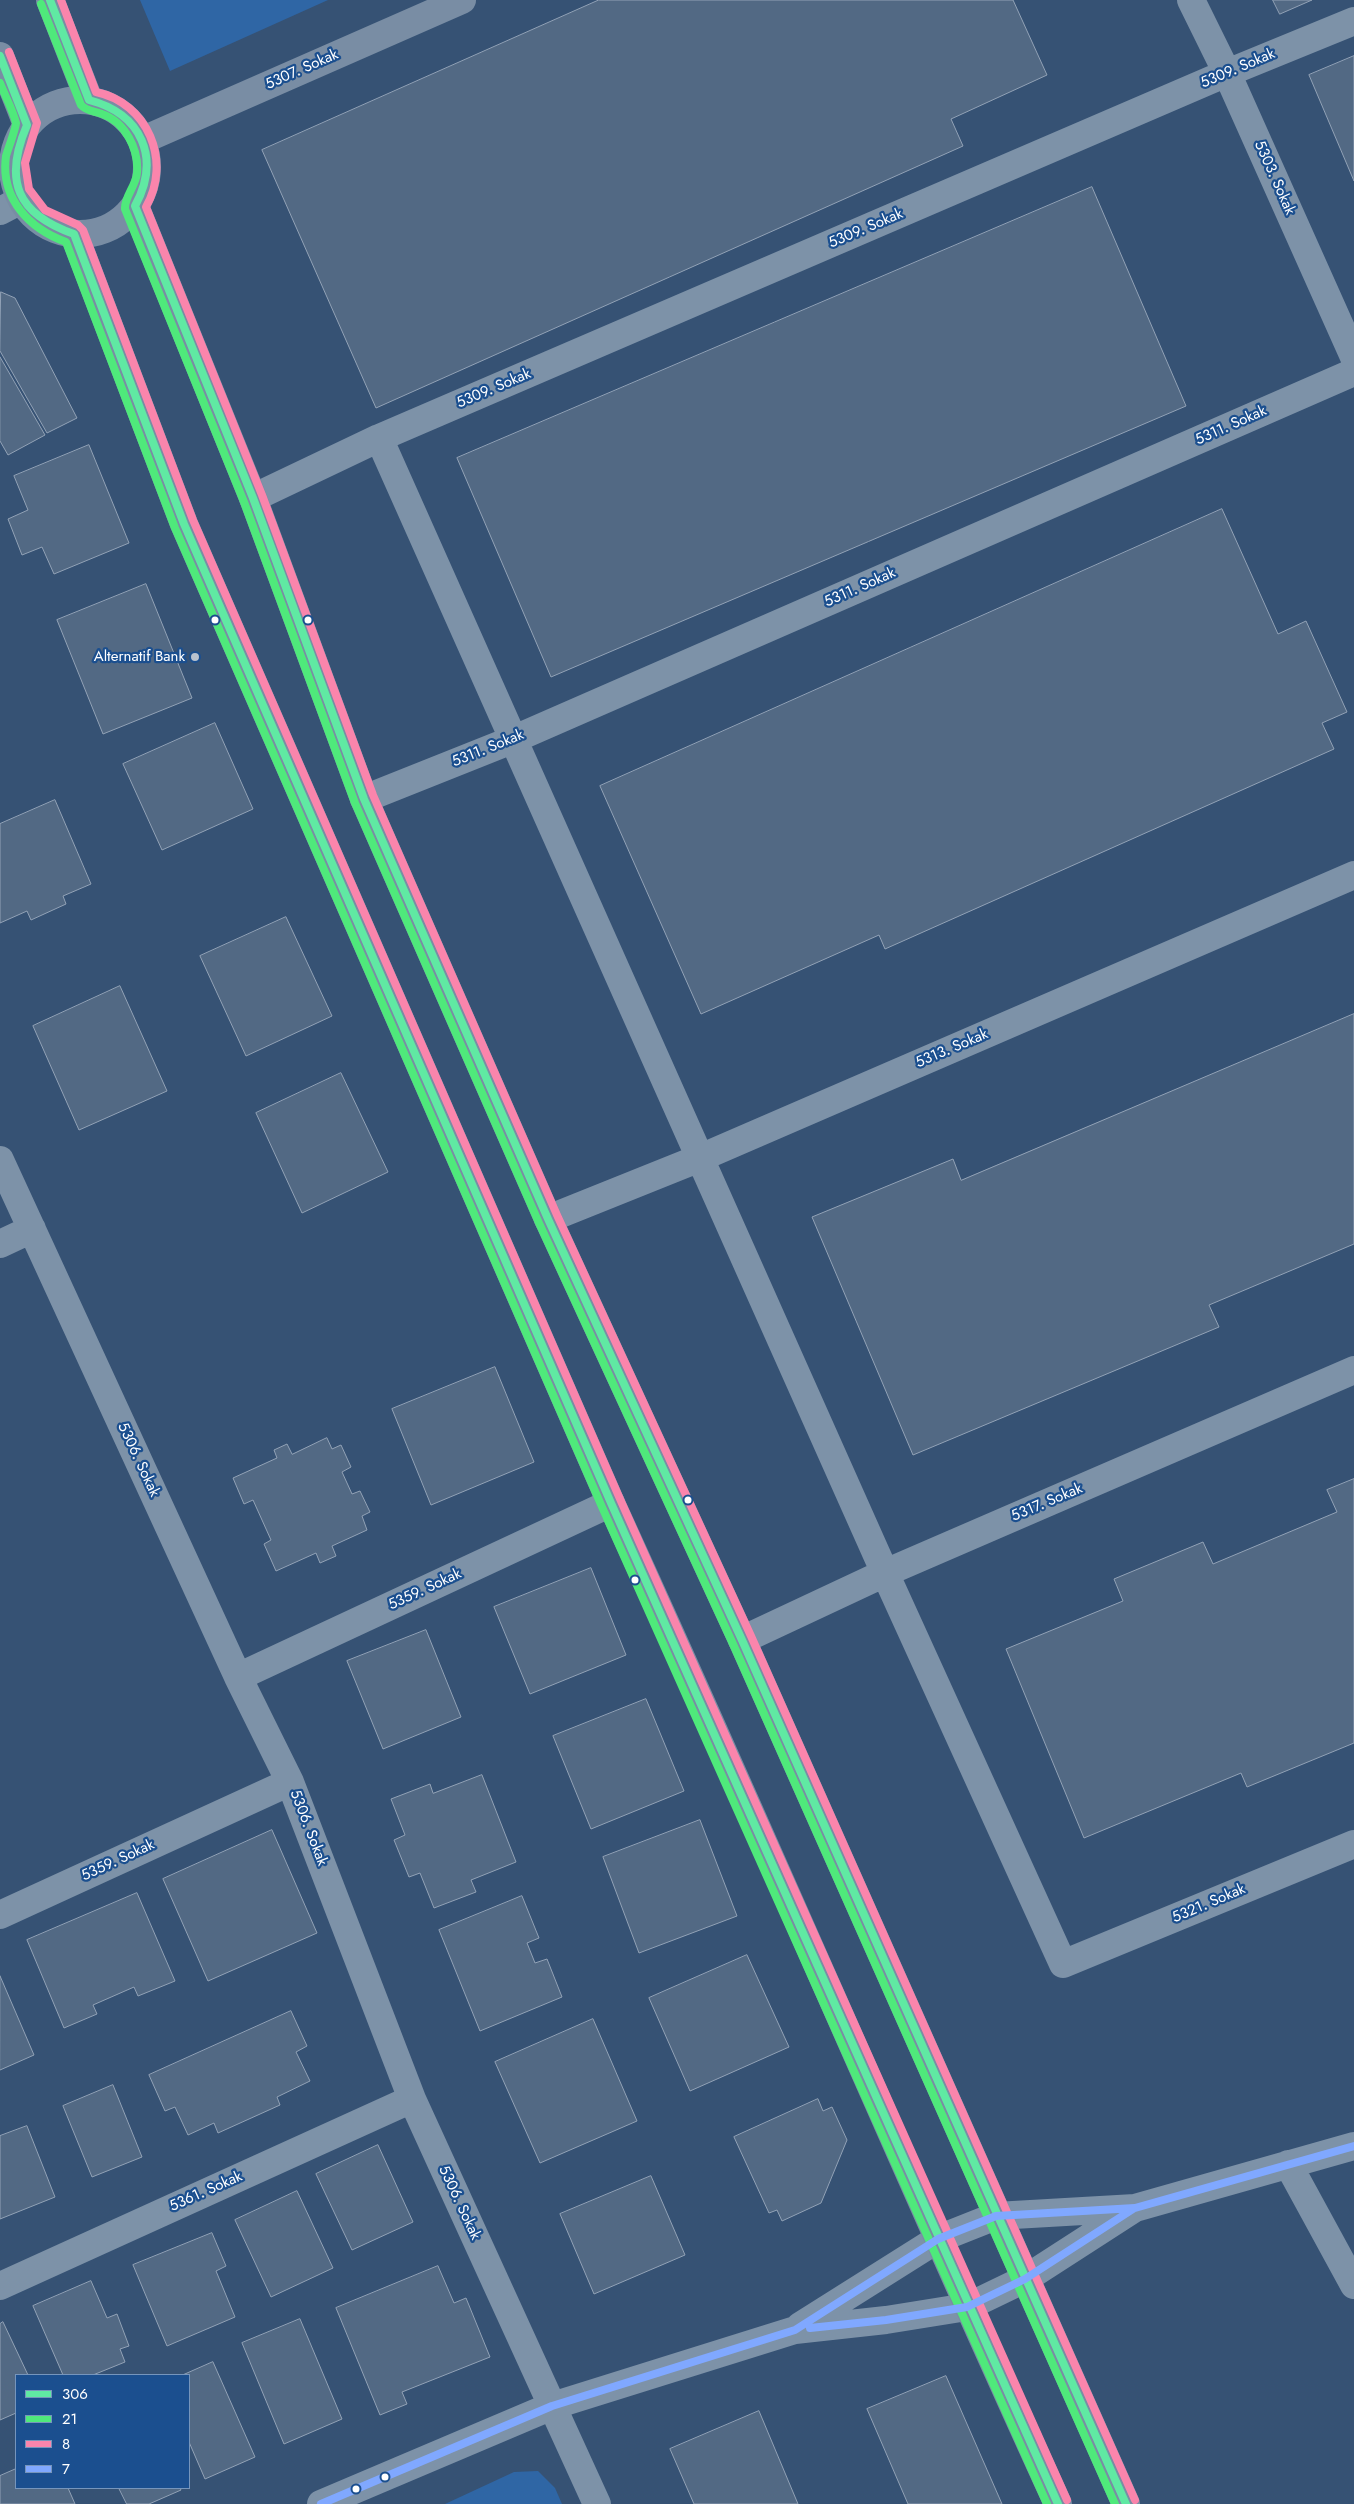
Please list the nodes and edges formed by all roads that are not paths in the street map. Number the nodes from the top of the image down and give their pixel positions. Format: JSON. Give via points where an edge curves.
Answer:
{"nodes":[{"id":1,"x":50,"y":0,"type":"edge"},
{"id":2,"x":462,"y":0,"type":"edge"},
{"id":3,"x":1191,"y":0,"type":"edge"},
{"id":4,"x":1354,"y":21,"type":"edge"},
{"id":5,"x":0,"y":56,"type":"edge"},
{"id":6,"x":1227,"y":73,"type":"junction"},
{"id":7,"x":89,"y":100,"type":"junction"},
{"id":8,"x":27,"y":126,"type":"junction"},
{"id":9,"x":143,"y":140,"type":"junction"},
{"id":10,"x":11,"y":205,"type":"edge"},
{"id":11,"x":135,"y":206,"type":"junction"},
{"id":12,"x":74,"y":234,"type":"junction"},
{"id":13,"x":1354,"y":357,"type":"edge"},
{"id":14,"x":1354,"y":372,"type":"edge"},
{"id":15,"x":379,"y":438,"type":"junction"},
{"id":16,"x":253,"y":498,"type":"junction"},
{"id":17,"x":512,"y":740,"type":"junction"},
{"id":18,"x":364,"y":798,"type":"junction"},
{"id":19,"x":1354,"y":875,"type":"edge"},
{"id":20,"x":700,"y":1158,"type":"junction"},
{"id":21,"x":0,"y":1160,"type":"edge"},
{"id":22,"x":548,"y":1218,"type":"junction"},
{"id":23,"x":32,"y":1229,"type":"junction"},
{"id":24,"x":0,"y":1244,"type":"edge"},
{"id":25,"x":1354,"y":1370,"type":"edge"},
{"id":26,"x":611,"y":1503,"type":"junction"},
{"id":27,"x":885,"y":1573,"type":"junction"},
{"id":28,"x":742,"y":1640,"type":"junction"},
{"id":29,"x":238,"y":1677,"type":"junction"},
{"id":30,"x":290,"y":1782,"type":"junction"},
{"id":31,"x":1354,"y":1844,"type":"edge"},
{"id":32,"x":0,"y":1915,"type":"edge"},
{"id":33,"x":412,"y":2099,"type":"junction"},
{"id":34,"x":1354,"y":2146,"type":"edge"},
{"id":35,"x":1288,"y":2164,"type":"junction"},
{"id":36,"x":1135,"y":2208,"type":"junction"},
{"id":37,"x":996,"y":2216,"type":"junction"},
{"id":38,"x":938,"y":2239,"type":"junction"},
{"id":39,"x":1025,"y":2279,"type":"junction"},
{"id":40,"x":1354,"y":2285,"type":"edge"},
{"id":41,"x":0,"y":2286,"type":"edge"},
{"id":42,"x":967,"y":2307,"type":"junction"},
{"id":43,"x":795,"y":2330,"type":"junction"},
{"id":44,"x":552,"y":2406,"type":"junction"},
{"id":45,"x":321,"y":2504,"type":"edge"},
{"id":46,"x":597,"y":2504,"type":"edge"},
{"id":47,"x":1058,"y":2504,"type":"edge"},
{"id":48,"x":1126,"y":2504,"type":"edge"}],
"edges":[{"from":1,"to":7,"type":"main road"},
{"from":2,"to":9,"type":"main road","name":"5307. Sokak"},
{"from":3,"to":6,"type":"street","name":"5303. Sokak"},
{"from":4,"to":6,"type":"street","name":"5309. Sokak"},
{"from":5,"to":8,"type":"main road"},
{"from":6,"to":13,"type":"street","name":"5303. Sokak"},
{"from":6,"to":15,"type":"street","name":"5309. Sokak"},
{"from":7,"to":8,"type":"main road","via":[[66,101],[44,110]]},
{"from":7,"to":9,"type":"main road","via":[[112,107],[130,121]]},
{"from":8,"to":10,"type":"main road","via":[[17,143],[13,162]]},
{"from":9,"to":11,"type":"main road","via":[[148,163],[145,186]]},
{"from":10,"to":12,"type":"main road","via":[[53,228]]},
{"from":11,"to":12,"type":"main road","via":[[118,222],[97,232]]},
{"from":11,"to":16,"type":"main road"},
{"from":12,"to":26,"type":"main road","via":[[184,524]]},
{"from":14,"to":17,"type":"street","name":"5311. Sokak"},
{"from":15,"to":16,"type":"street","name":"5309. Sokak"},
{"from":15,"to":17,"type":"street"},
{"from":16,"to":18,"type":"main road"},
{"from":17,"to":18,"type":"street","name":"5311. Sokak"},
{"from":17,"to":20,"type":"street"},
{"from":18,"to":22,"type":"main road"},
{"from":19,"to":20,"type":"street","name":"5313. Sokak"},
{"from":20,"to":22,"type":"street","name":"5313. Sokak"},
{"from":20,"to":27,"type":"street"},
{"from":21,"to":23,"type":"street","name":"5306. Sokak"},
{"from":22,"to":28,"type":"main road"},
{"from":23,"to":24,"type":"street"},
{"from":23,"to":29,"type":"street","name":"5306. Sokak"},
{"from":25,"to":27,"type":"street","name":"5317. Sokak"},
{"from":26,"to":29,"type":"street","name":"5359. Sokak"},
{"from":26,"to":38,"type":"main road","via":[[680,1652]]},
{"from":27,"to":28,"type":"street","name":"5317. Sokak"},
{"from":27,"to":31,"type":"street","name":"5321. Sokak","via":[[1064,1964]]},
{"from":28,"to":37,"type":"main road"},
{"from":29,"to":30,"type":"street","name":"5306. Sokak"},
{"from":30,"to":32,"type":"street","name":"5359. Sokak"},
{"from":30,"to":33,"type":"street","name":"5306. Sokak"},
{"from":33,"to":41,"type":"street","name":"5361. Sokak"},
{"from":33,"to":44,"type":"street","name":"5306. Sokak"},
{"from":34,"to":35,"type":"street"},
{"from":35,"to":36,"type":"street"},
{"from":35,"to":40,"type":"street"},
{"from":36,"to":37,"type":"street"},
{"from":36,"to":39,"type":"street"},
{"from":37,"to":38,"type":"street"},
{"from":37,"to":39,"type":"main road"},
{"from":38,"to":42,"type":"main road"},
{"from":38,"to":43,"type":"street"},
{"from":39,"to":42,"type":"street"},
{"from":39,"to":48,"type":"main road"},
{"from":42,"to":43,"type":"street"},
{"from":42,"to":47,"type":"main road"},
{"from":43,"to":44,"type":"street"},
{"from":44,"to":45,"type":"street"},
{"from":44,"to":46,"type":"street","name":"5306. Sokak"}]}
